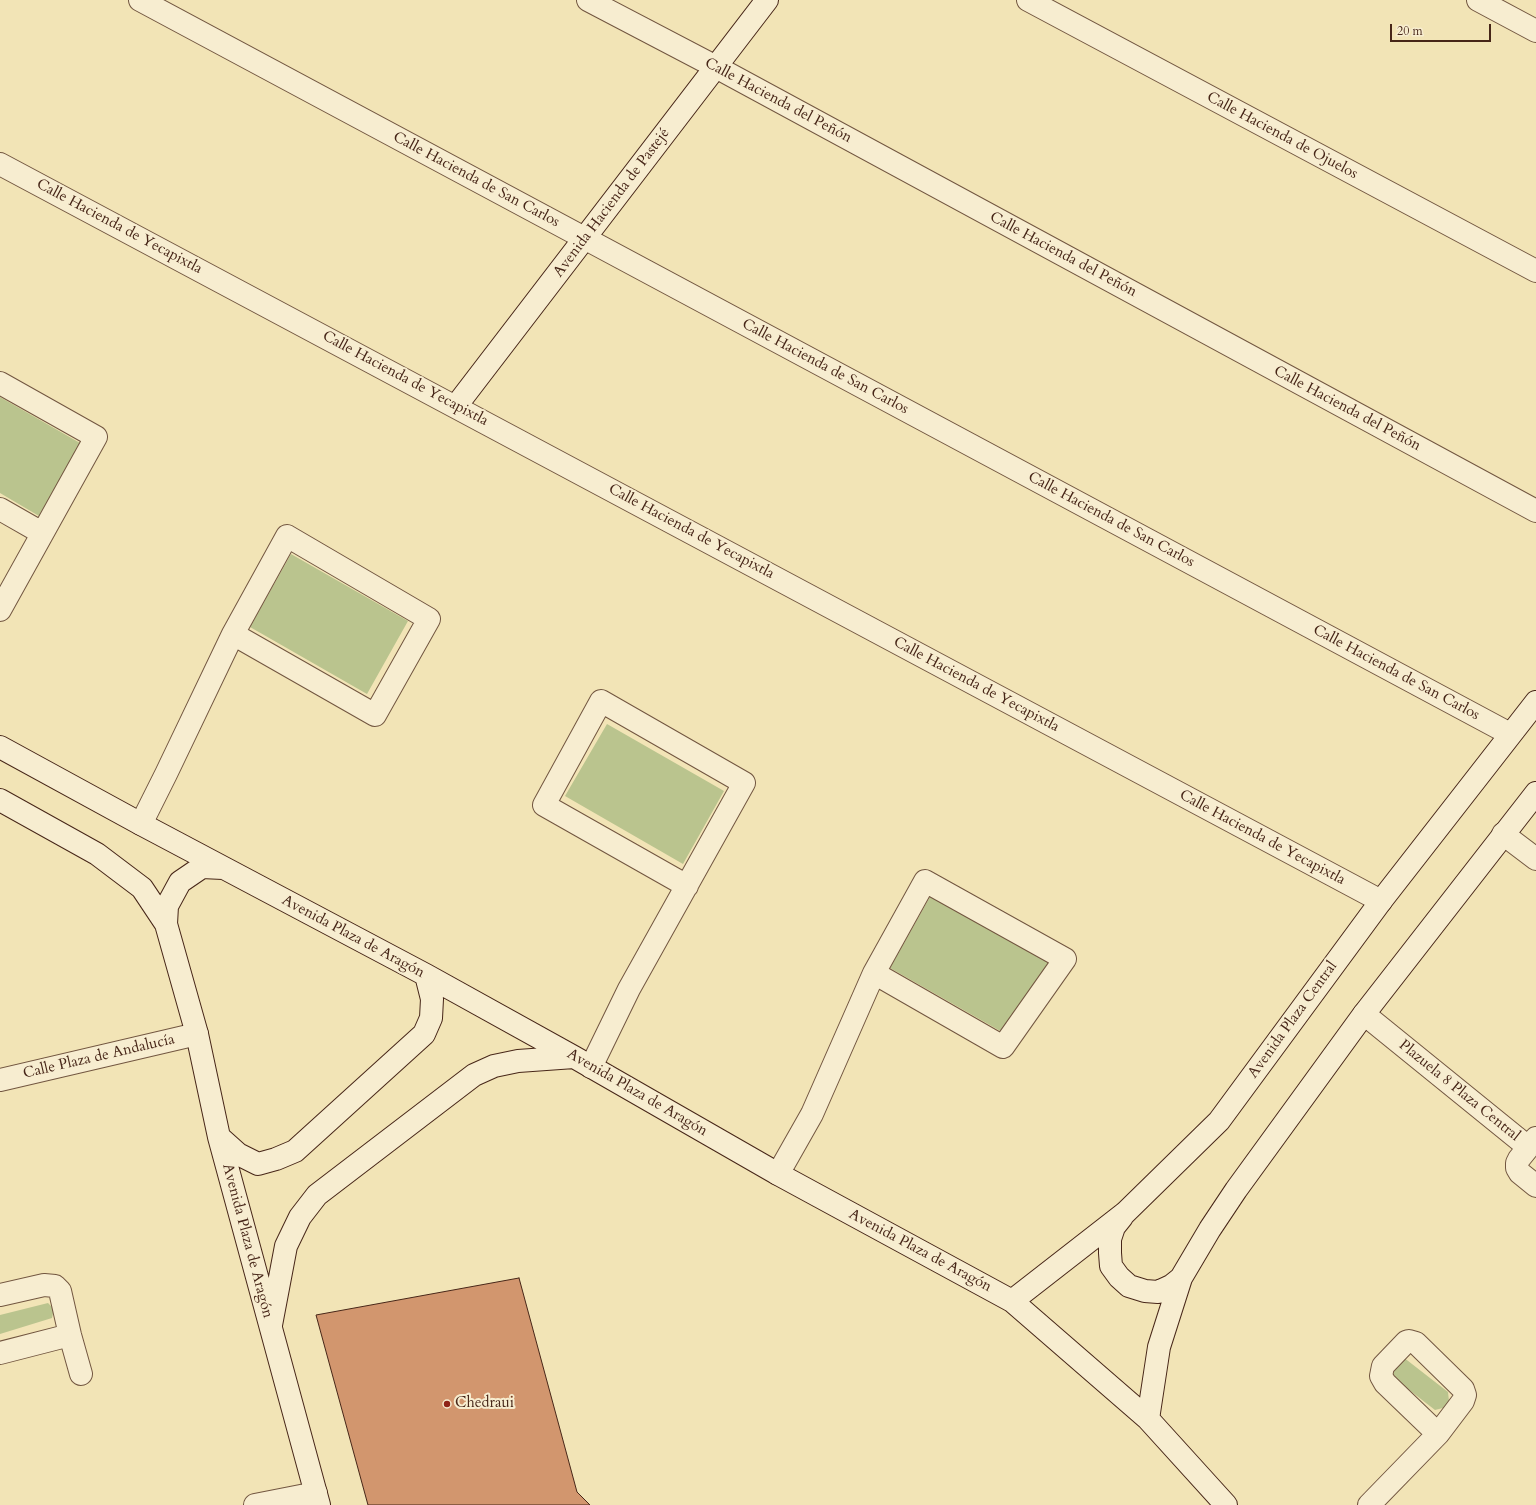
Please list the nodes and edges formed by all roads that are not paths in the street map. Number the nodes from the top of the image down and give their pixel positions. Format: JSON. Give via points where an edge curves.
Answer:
{"nodes":[{"id":1,"x":140,"y":0,"type":"edge"},
{"id":2,"x":588,"y":0,"type":"edge"},
{"id":3,"x":767,"y":0,"type":"edge"},
{"id":4,"x":1028,"y":0,"type":"edge"},
{"id":5,"x":1478,"y":0,"type":"edge"},
{"id":6,"x":1536,"y":31,"type":"edge"},
{"id":7,"x":716,"y":67,"type":"junction"},
{"id":8,"x":0,"y":164,"type":"edge"},
{"id":9,"x":585,"y":238,"type":"junction"},
{"id":10,"x":1536,"y":271,"type":"edge"},
{"id":11,"x":0,"y":383,"type":"edge"},
{"id":12,"x":456,"y":406,"type":"junction"},
{"id":13,"x":0,"y":509,"type":"edge"},
{"id":14,"x":1536,"y":511,"type":"edge"},
{"id":15,"x":42,"y":534,"type":"junction"},
{"id":16,"x":0,"y":610,"type":"edge"},
{"id":17,"x":233,"y":634,"type":"junction"},
{"id":18,"x":1536,"y":702,"type":"edge"},
{"id":19,"x":1510,"y":734,"type":"junction"},
{"id":20,"x":0,"y":747,"type":"edge"},
{"id":21,"x":1536,"y":793,"type":"edge"},
{"id":22,"x":0,"y":800,"type":"edge"},
{"id":23,"x":141,"y":824,"type":"junction"},
{"id":24,"x":1503,"y":834,"type":"junction"},
{"id":25,"x":1536,"y":859,"type":"edge"},
{"id":26,"x":223,"y":868,"type":"junction"},
{"id":27,"x":686,"y":886,"type":"junction"},
{"id":28,"x":1381,"y":901,"type":"junction"},
{"id":29,"x":166,"y":924,"type":"junction"},
{"id":30,"x":874,"y":973,"type":"junction"},
{"id":31,"x":426,"y":974,"type":"junction"},
{"id":32,"x":1364,"y":1014,"type":"junction"},
{"id":33,"x":197,"y":1034,"type":"junction"},
{"id":34,"x":582,"y":1062,"type":"junction"},
{"id":35,"x":0,"y":1080,"type":"edge"},
{"id":36,"x":219,"y":1137,"type":"junction"},
{"id":37,"x":1532,"y":1143,"type":"edge"},
{"id":38,"x":778,"y":1174,"type":"junction"},
{"id":39,"x":1536,"y":1186,"type":"edge"},
{"id":40,"x":1125,"y":1213,"type":"junction"},
{"id":41,"x":1181,"y":1278,"type":"junction"},
{"id":42,"x":0,"y":1295,"type":"edge"},
{"id":43,"x":1012,"y":1301,"type":"junction"},
{"id":44,"x":270,"y":1330,"type":"junction"},
{"id":45,"x":70,"y":1335,"type":"junction"},
{"id":46,"x":0,"y":1353,"type":"edge"},
{"id":47,"x":81,"y":1374,"type":"dead end"},
{"id":48,"x":1148,"y":1419,"type":"junction"},
{"id":49,"x":1438,"y":1434,"type":"dead end"},
{"id":50,"x":318,"y":1499,"type":"edge"},
{"id":51,"x":255,"y":1505,"type":"edge"},
{"id":52,"x":1226,"y":1505,"type":"edge"},
{"id":53,"x":1369,"y":1505,"type":"edge"}],
"edges":[{"from":1,"to":9,"type":"street","name":"Calle Hacienda de San Carlos"},
{"from":2,"to":7,"type":"street","name":"Calle Hacienda del Peñón"},
{"from":3,"to":7,"type":"street","name":"Avenida Hacienda de Pastejé"},
{"from":4,"to":10,"type":"street","name":"Calle Hacienda de Ojuelos"},
{"from":5,"to":6,"type":"street"},
{"from":7,"to":9,"type":"street","name":"Avenida Hacienda de Pastejé"},
{"from":7,"to":14,"type":"street","name":"Calle Hacienda del Peñón"},
{"from":8,"to":12,"type":"street","name":"Calle Hacienda de Yecapixtla"},
{"from":9,"to":12,"type":"street","name":"Avenida Hacienda de Pastejé"},
{"from":9,"to":19,"type":"street","name":"Calle Hacienda de San Carlos"},
{"from":11,"to":15,"type":"street","via":[[96,436]]},
{"from":12,"to":28,"type":"street","name":"Calle Hacienda de Yecapixtla"},
{"from":13,"to":15,"type":"street"},
{"from":15,"to":16,"type":"street"},
{"from":17,"to":17,"type":"street","via":[[286,536],[429,619],[375,715]]},
{"from":17,"to":23,"type":"street"},
{"from":18,"to":19,"type":"street","name":"Avenida Plaza Central"},
{"from":19,"to":28,"type":"street","name":"Avenida Plaza Central"},
{"from":20,"to":23,"type":"street","name":"Avenida Plaza de Aragón"},
{"from":21,"to":24,"type":"street"},
{"from":22,"to":29,"type":"street","name":"Avenida Plaza de Aragón","via":[[97,854],[142,888]]},
{"from":23,"to":26,"type":"street","name":"Avenida Plaza de Aragón"},
{"from":24,"to":25,"type":"street"},
{"from":24,"to":32,"type":"street"},
{"from":26,"to":29,"type":"street","via":[[202,867],[180,882],[167,906]]},
{"from":26,"to":31,"type":"street","name":"Avenida Plaza de Aragón"},
{"from":27,"to":27,"type":"street","via":[[744,784],[601,701],[544,805]]},
{"from":27,"to":34,"type":"street","via":[[629,989]]},
{"from":28,"to":40,"type":"street","name":"Avenida Plaza Central","via":[[1219,1121]]},
{"from":29,"to":33,"type":"street","name":"Avenida Plaza de Aragón"},
{"from":30,"to":30,"type":"street","via":[[925,881],[1065,959],[1003,1047]]},
{"from":30,"to":38,"type":"street","via":[[812,1114]]},
{"from":31,"to":34,"type":"street","name":"Avenida Plaza de Aragón"},
{"from":31,"to":36,"type":"street","via":[[432,998],[431,1018],[424,1034],[295,1151],[258,1164],[238,1154]]},
{"from":32,"to":37,"type":"street","name":"Plazuela 8 Plaza Central"},
{"from":32,"to":41,"type":"street","via":[[1236,1190]]},
{"from":33,"to":35,"type":"street","name":"Calle Plaza de Andalucía"},
{"from":33,"to":36,"type":"street","name":"Avenida Plaza de Aragón"},
{"from":34,"to":38,"type":"street","name":"Avenida Plaza de Aragón"},
{"from":34,"to":44,"type":"street","via":[[518,1061],[494,1066],[474,1075],[317,1196],[300,1217],[286,1246]]},
{"from":36,"to":44,"type":"street","name":"Avenida Plaza de Aragón"},
{"from":37,"to":39,"type":"street","name":"Plazuela 8 Plaza Central","via":[[1517,1163],[1517,1168]]},
{"from":38,"to":43,"type":"street","name":"Avenida Plaza de Aragón"},
{"from":40,"to":41,"type":"street","via":[[1114,1227],[1110,1239],[1111,1266],[1119,1277],[1129,1286],[1158,1292]]},
{"from":40,"to":43,"type":"street","name":"Avenida Plaza Central"},
{"from":41,"to":48,"type":"street","via":[[1159,1348]]},
{"from":42,"to":45,"type":"street","via":[[44,1285],[56,1286],[60,1291]]},
{"from":43,"to":48,"type":"street","name":"Avenida Plaza de Aragón"},
{"from":44,"to":50,"type":"street","name":"Avenida Plaza de Aragón"},
{"from":45,"to":46,"type":"street"},
{"from":45,"to":47,"type":"street"},
{"from":48,"to":52,"type":"street","name":"Avenida Plaza de Aragón"},
{"from":49,"to":53,"type":"street"},
{"from":50,"to":51,"type":"street"}]}
